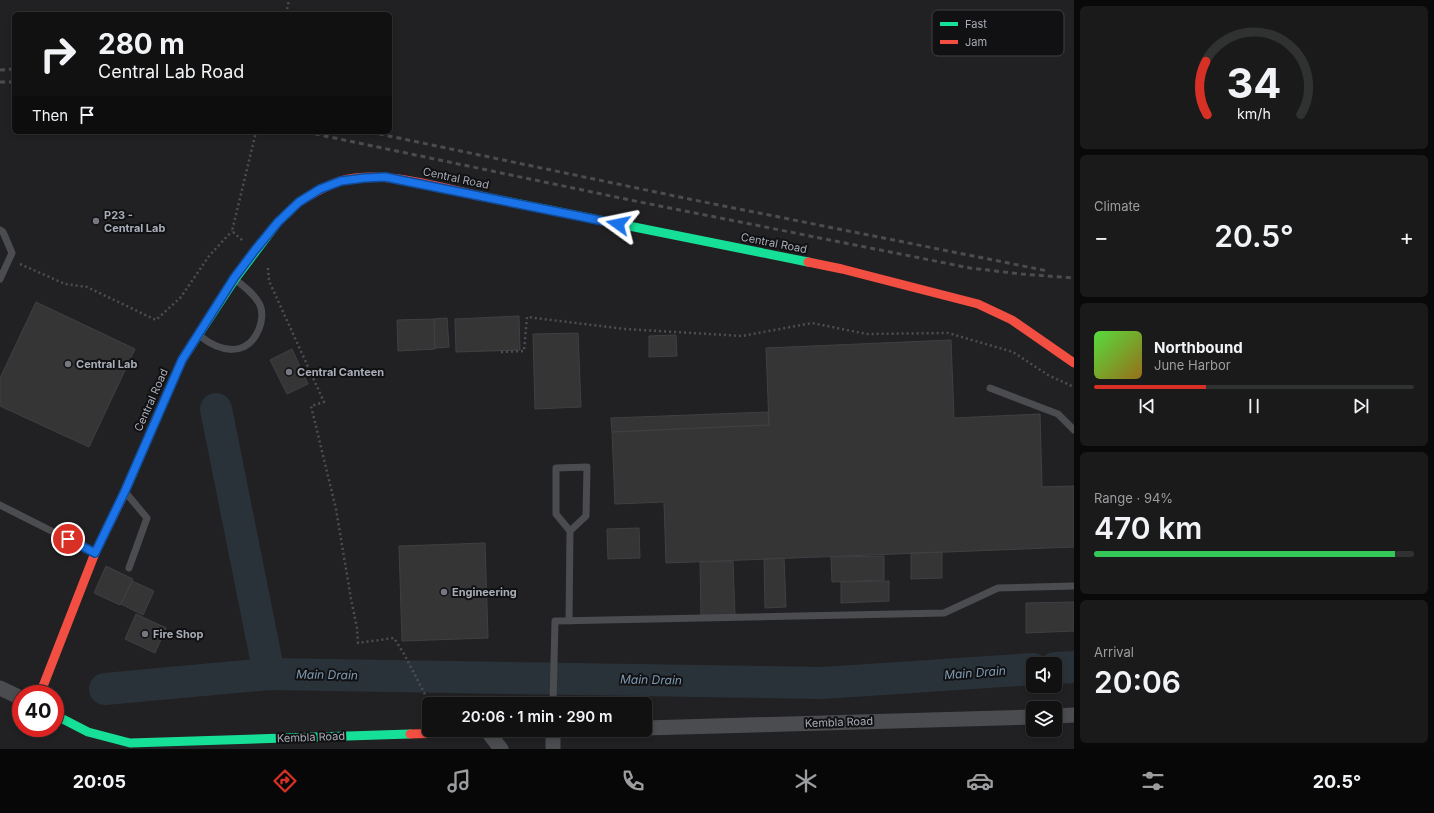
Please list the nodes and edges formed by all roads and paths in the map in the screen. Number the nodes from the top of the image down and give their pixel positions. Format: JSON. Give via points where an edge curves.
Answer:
{"nodes":[{"id":1,"x":289,"y":0,"type":"edge"},
{"id":2,"x":286,"y":12,"type":"edge"},
{"id":3,"x":256,"y":134,"type":"edge"},
{"id":4,"x":0,"y":230,"type":"edge"},
{"id":5,"x":232,"y":231,"type":"junction"},
{"id":6,"x":255,"y":250,"type":"junction"},
{"id":7,"x":12,"y":252,"type":"junction"},
{"id":8,"x":234,"y":278,"type":"junction"},
{"id":9,"x":0,"y":279,"type":"edge"},
{"id":10,"x":197,"y":335,"type":"junction"},
{"id":11,"x":501,"y":352,"type":"dead end"},
{"id":12,"x":1074,"y":363,"type":"edge"},
{"id":13,"x":1074,"y":387,"type":"edge"},
{"id":14,"x":990,"y":388,"type":"dead end"},
{"id":15,"x":1074,"y":430,"type":"edge"},
{"id":16,"x":125,"y":491,"type":"junction"},
{"id":17,"x":0,"y":505,"type":"edge"},
{"id":18,"x":570,"y":531,"type":"junction"},
{"id":19,"x":95,"y":553,"type":"junction"},
{"id":20,"x":129,"y":568,"type":"dead end"},
{"id":21,"x":1074,"y":586,"type":"edge"},
{"id":22,"x":569,"y":621,"type":"junction"},
{"id":23,"x":44,"y":685,"type":"edge"},
{"id":24,"x":0,"y":688,"type":"edge"},
{"id":25,"x":12,"y":694,"type":"edge"},
{"id":26,"x":427,"y":697,"type":"edge"},
{"id":27,"x":553,"y":697,"type":"edge"},
{"id":28,"x":1062,"y":716,"type":"edge"},
{"id":29,"x":1074,"y":716,"type":"edge"},
{"id":30,"x":1026,"y":717,"type":"edge"},
{"id":31,"x":64,"y":720,"type":"edge"},
{"id":32,"x":652,"y":728,"type":"edge"},
{"id":33,"x":422,"y":733,"type":"edge"},
{"id":34,"x":492,"y":737,"type":"edge"},
{"id":35,"x":553,"y":737,"type":"edge"},
{"id":36,"x":501,"y":749,"type":"edge"},
{"id":37,"x":553,"y":749,"type":"edge"}],
"edges":[{"from":1,"to":2,"type":"path"},
{"from":3,"to":5,"type":"path"},
{"from":4,"to":7,"type":"lane"},
{"from":5,"to":6,"type":"path"},
{"from":5,"to":7,"type":"path","via":[[209,256],[181,297],[156,320],[87,287],[65,284],[20,265]]},
{"from":6,"to":8,"type":"street","name":"Central Road"},
{"from":6,"to":12,"type":"street","name":"Central Road","via":[[299,202],[320,189],[341,181],[385,177],[842,269],[978,304],[1018,324]]},
{"from":6,"to":26,"type":"path","via":[[269,262],[269,281],[324,402],[311,406],[336,509],[358,643],[394,638]]},
{"from":7,"to":9,"type":"lane"},
{"from":8,"to":10,"type":"street","name":"Central Road"},
{"from":8,"to":10,"type":"lane","via":[[255,296],[260,305],[262,316],[256,337],[244,346],[230,349],[219,348]]},
{"from":10,"to":16,"type":"street","name":"Central Road","via":[[182,360]]},
{"from":11,"to":13,"type":"path","via":[[524,351],[527,317],[625,329],[742,336],[812,323],[867,334],[948,332],[1013,352],[1048,375]]},
{"from":14,"to":15,"type":"lane","via":[[1058,414]]},
{"from":16,"to":19,"type":"street","name":"Central Road"},
{"from":16,"to":20,"type":"lane","via":[[147,518]]},
{"from":17,"to":19,"type":"lane"},
{"from":18,"to":18,"type":"lane","via":[[556,514],[556,468],[587,467],[586,516]]},
{"from":18,"to":22,"type":"lane"},
{"from":19,"to":23,"type":"street","name":"Central Road"},
{"from":21,"to":22,"type":"lane","via":[[998,588],[944,613]]},
{"from":22,"to":27,"type":"lane","via":[[555,621]]},
{"from":24,"to":25,"type":"street"},
{"from":28,"to":29,"type":"street"},
{"from":30,"to":32,"type":"street","name":"Kembla Road"},
{"from":31,"to":33,"type":"street","name":"Kembla Road","via":[[88,732],[130,744]]},
{"from":34,"to":36,"type":"street"},
{"from":35,"to":37,"type":"street"}]}
